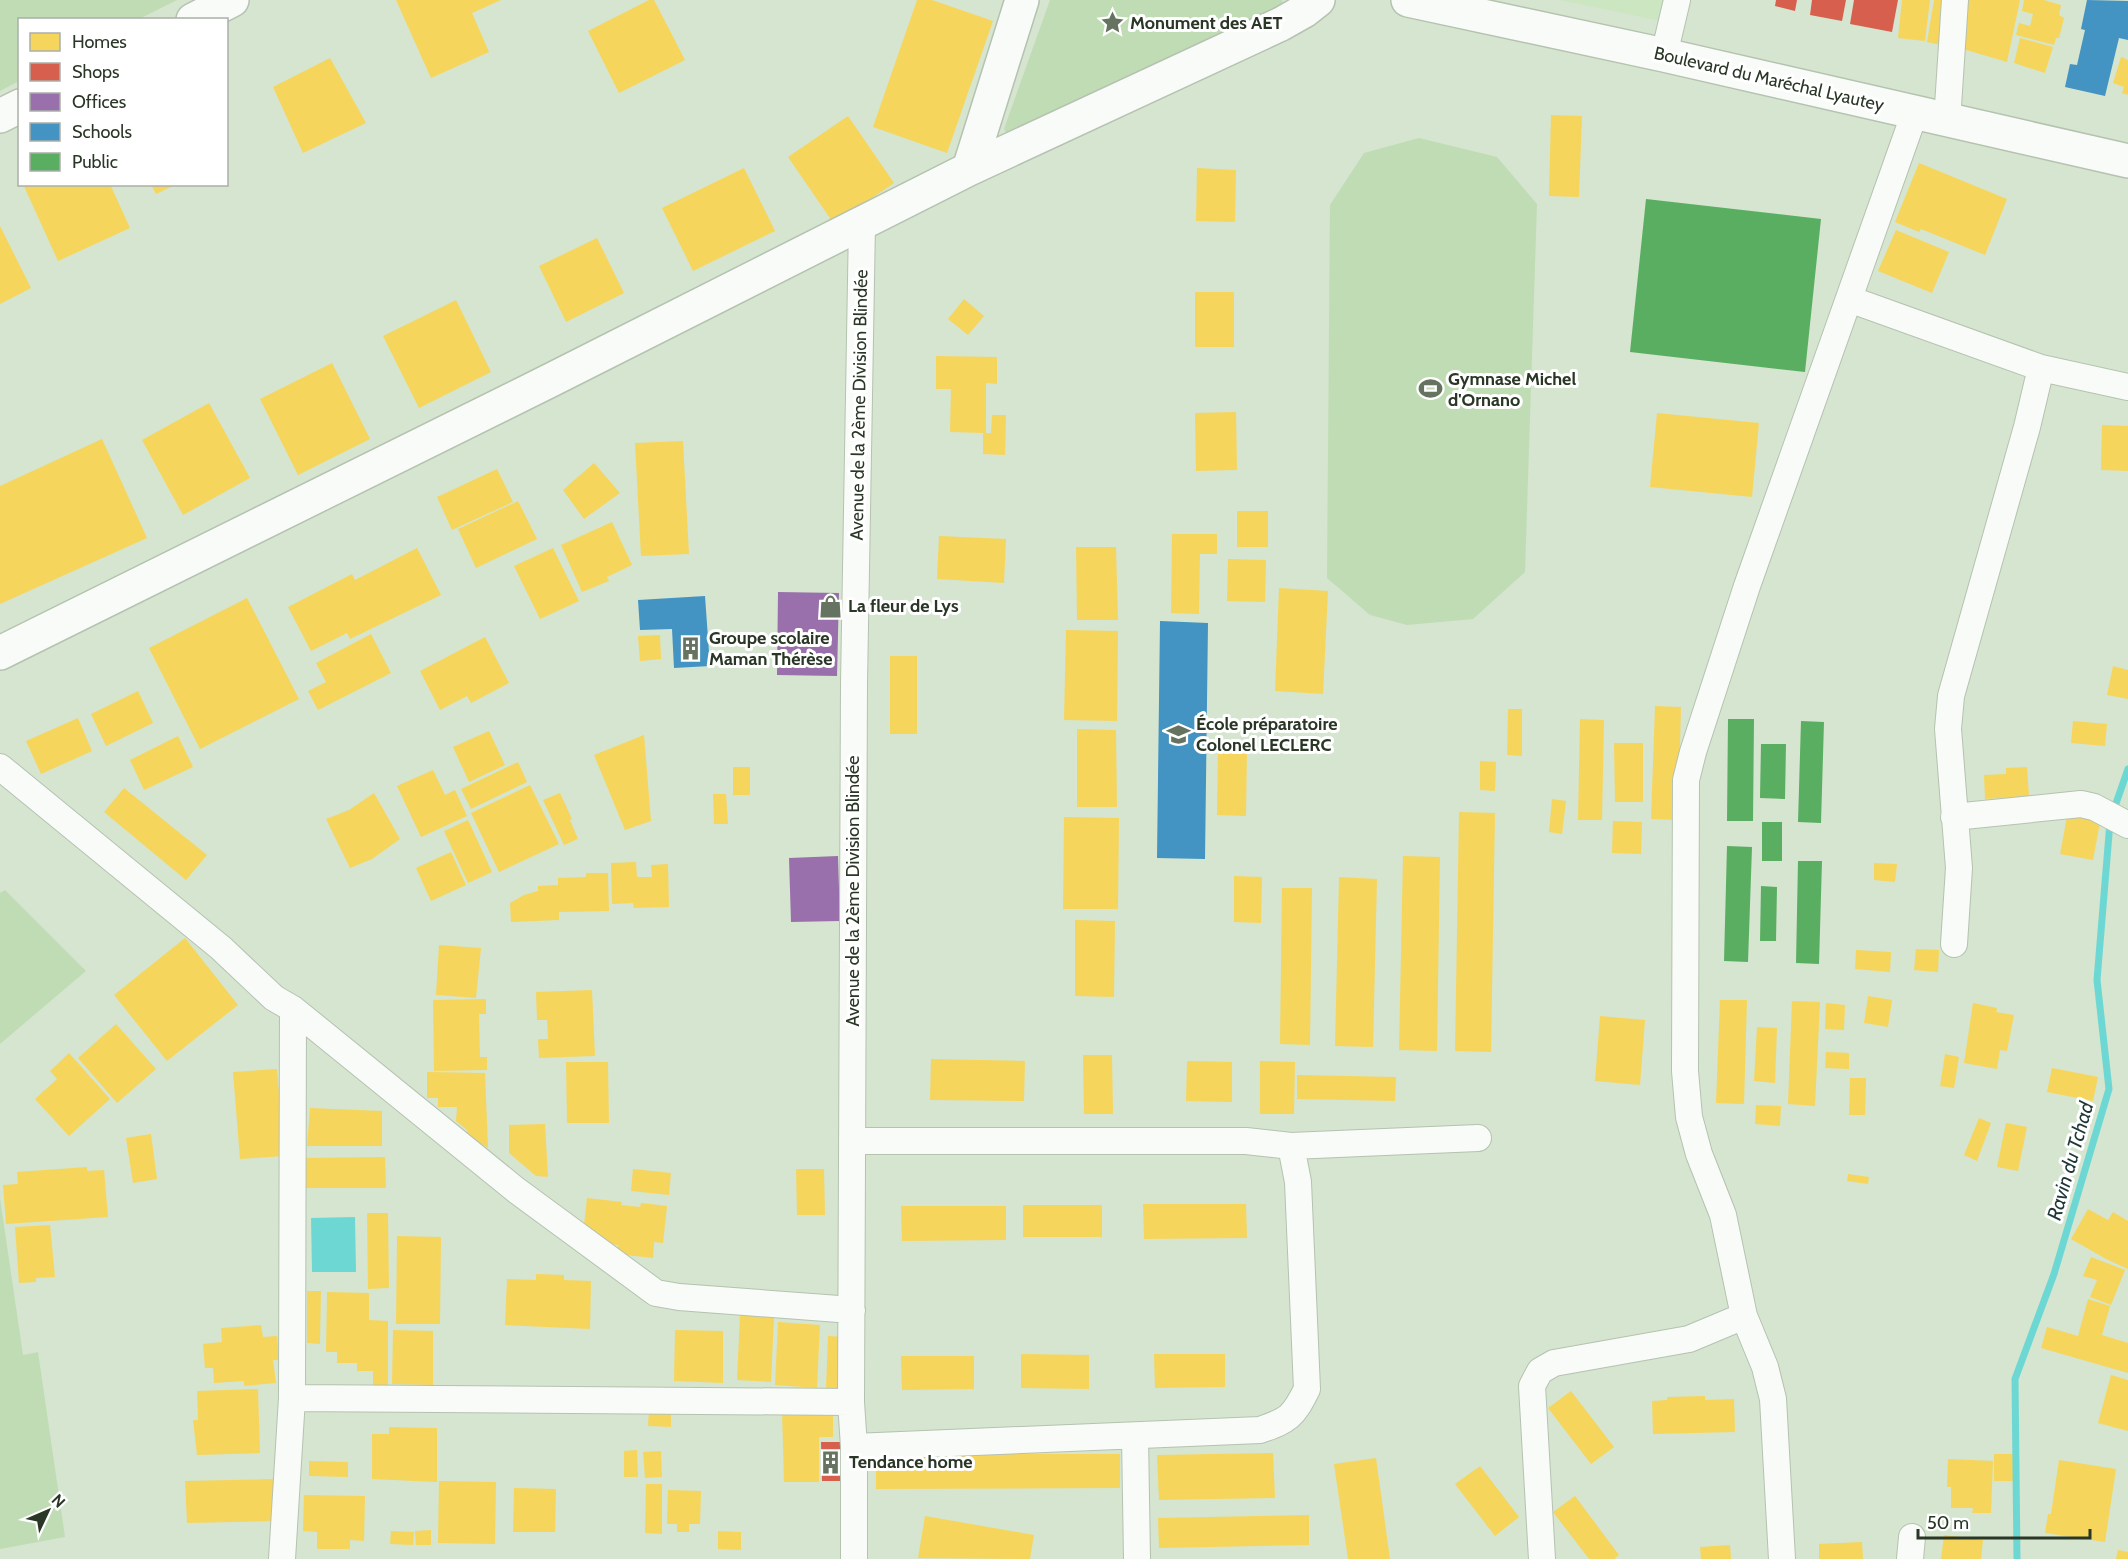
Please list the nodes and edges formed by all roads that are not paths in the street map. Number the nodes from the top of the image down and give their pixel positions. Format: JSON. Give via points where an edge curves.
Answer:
{"nodes":[{"id":1,"x":232,"y":0,"type":"edge"},
{"id":2,"x":1022,"y":0,"type":"edge"},
{"id":3,"x":1318,"y":0,"type":"edge"},
{"id":4,"x":1408,"y":0,"type":"edge"},
{"id":5,"x":1677,"y":0,"type":"edge"},
{"id":6,"x":1956,"y":0,"type":"edge"},
{"id":7,"x":197,"y":18,"type":"edge"},
{"id":8,"x":1664,"y":55,"type":"junction"},
{"id":9,"x":18,"y":107,"type":"edge"},
{"id":10,"x":1915,"y":112,"type":"junction"},
{"id":11,"x":0,"y":116,"type":"edge"},
{"id":12,"x":1947,"y":121,"type":"junction"},
{"id":13,"x":2128,"y":161,"type":"edge"},
{"id":14,"x":969,"y":169,"type":"junction"},
{"id":15,"x":862,"y":223,"type":"junction"},
{"id":16,"x":1849,"y":299,"type":"junction"},
{"id":17,"x":2042,"y":368,"type":"junction"},
{"id":18,"x":2128,"y":387,"type":"edge"},
{"id":19,"x":0,"y":653,"type":"edge"},
{"id":20,"x":0,"y":767,"type":"edge"},
{"id":21,"x":1954,"y":817,"type":"junction"},
{"id":22,"x":2128,"y":825,"type":"edge"},
{"id":23,"x":1954,"y":944,"type":"dead end"},
{"id":24,"x":293,"y":1009,"type":"junction"},
{"id":25,"x":1478,"y":1138,"type":"dead end"},
{"id":26,"x":852,"y":1141,"type":"junction"},
{"id":27,"x":1291,"y":1146,"type":"junction"},
{"id":28,"x":852,"y":1310,"type":"junction"},
{"id":29,"x":1744,"y":1316,"type":"junction"},
{"id":30,"x":292,"y":1398,"type":"junction"},
{"id":31,"x":851,"y":1402,"type":"junction"},
{"id":32,"x":1135,"y":1436,"type":"junction"},
{"id":33,"x":854,"y":1447,"type":"junction"},
{"id":34,"x":282,"y":1559,"type":"edge"},
{"id":35,"x":854,"y":1559,"type":"edge"},
{"id":36,"x":1137,"y":1559,"type":"edge"},
{"id":37,"x":1542,"y":1559,"type":"edge"},
{"id":38,"x":1782,"y":1559,"type":"edge"}],
"edges":[{"from":1,"to":7,"type":"street"},
{"from":2,"to":14,"type":"street"},
{"from":3,"to":14,"type":"street","via":[[1281,24]]},
{"from":4,"to":8,"type":"street","name":"Boulevard du Maréchal Lyautey"},
{"from":5,"to":8,"type":"street"},
{"from":6,"to":12,"type":"street"},
{"from":8,"to":10,"type":"street","name":"Boulevard du Maréchal Lyautey"},
{"from":9,"to":11,"type":"street"},
{"from":10,"to":12,"type":"street","name":"Boulevard du Maréchal Lyautey"},
{"from":10,"to":16,"type":"street"},
{"from":12,"to":13,"type":"street","name":"Boulevard du Maréchal Lyautey"},
{"from":14,"to":15,"type":"street"},
{"from":15,"to":19,"type":"street"},
{"from":15,"to":26,"type":"street","name":"Avenue de la 2ème Division Blindée"},
{"from":16,"to":17,"type":"street"},
{"from":16,"to":29,"type":"street","via":[[1748,586],[1686,780],[1685,1071],[1689,1117],[1723,1215]]},
{"from":17,"to":18,"type":"street"},
{"from":17,"to":21,"type":"street","via":[[1951,696],[1948,729]]},
{"from":20,"to":24,"type":"street","via":[[221,948],[274,998]]},
{"from":21,"to":22,"type":"street","via":[[2081,804]]},
{"from":21,"to":23,"type":"street","via":[[1959,868]]},
{"from":24,"to":28,"type":"street","via":[[516,1190],[656,1293]]},
{"from":24,"to":30,"type":"street"},
{"from":25,"to":27,"type":"street"},
{"from":26,"to":27,"type":"street","via":[[1246,1142]]},
{"from":26,"to":28,"type":"street","name":"Avenue de la 2ème Division Blindée"},
{"from":27,"to":32,"type":"street","via":[[1298,1182],[1307,1389],[1299,1404],[1286,1421],[1260,1430]]},
{"from":28,"to":31,"type":"street","name":"Avenue de la 2ème Division Blindée"},
{"from":29,"to":37,"type":"street","via":[[1689,1339],[1554,1363],[1540,1371],[1532,1386]]},
{"from":29,"to":38,"type":"street","via":[[1765,1367],[1773,1399]]},
{"from":30,"to":31,"type":"street"},
{"from":30,"to":34,"type":"street"},
{"from":31,"to":33,"type":"street","name":"Avenue de la 2ème Division Blindée"},
{"from":32,"to":33,"type":"street"},
{"from":32,"to":36,"type":"street"},
{"from":33,"to":35,"type":"street","name":"Avenue de la 2ème Division Blindée"}]}
